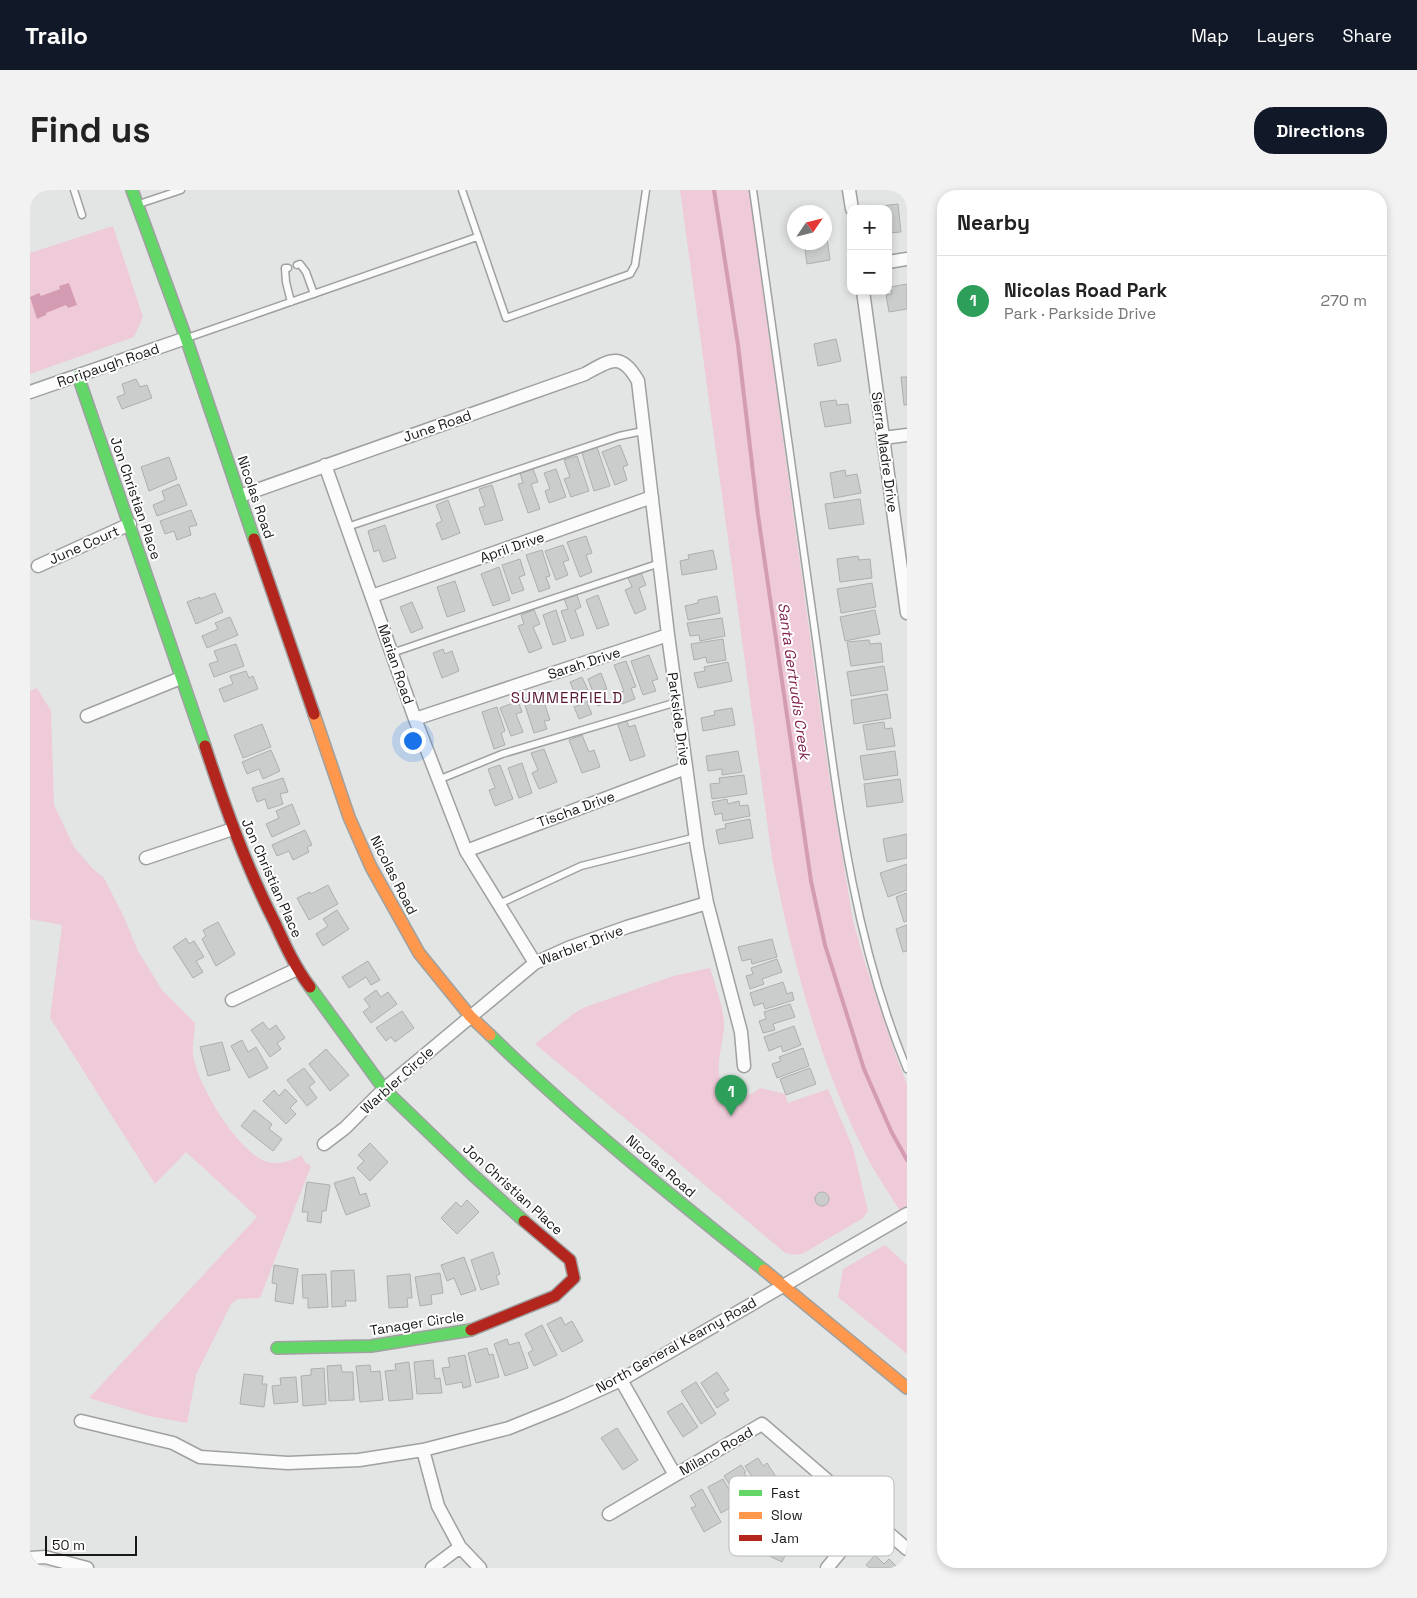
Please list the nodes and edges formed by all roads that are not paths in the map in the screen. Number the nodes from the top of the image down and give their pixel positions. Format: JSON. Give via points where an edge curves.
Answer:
{"nodes":[{"id":1,"x":74,"y":190,"type":"edge"},
{"id":2,"x":132,"y":190,"type":"edge"},
{"id":3,"x":181,"y":190,"type":"edge"},
{"id":4,"x":462,"y":190,"type":"edge"},
{"id":5,"x":646,"y":190,"type":"edge"},
{"id":6,"x":753,"y":190,"type":"edge"},
{"id":7,"x":849,"y":190,"type":"edge"},
{"id":8,"x":137,"y":204,"type":"junction"},
{"id":9,"x":851,"y":205,"type":"edge"},
{"id":10,"x":82,"y":215,"type":"dead end"},
{"id":11,"x":477,"y":237,"type":"junction"},
{"id":12,"x":907,"y":259,"type":"edge"},
{"id":13,"x":892,"y":261,"type":"edge"},
{"id":14,"x":297,"y":265,"type":"dead end"},
{"id":15,"x":288,"y":268,"type":"dead end"},
{"id":16,"x":314,"y":294,"type":"junction"},
{"id":17,"x":864,"y":295,"type":"edge"},
{"id":18,"x":291,"y":302,"type":"junction"},
{"id":19,"x":186,"y":338,"type":"junction"},
{"id":20,"x":631,"y":370,"type":"joint"},
{"id":21,"x":78,"y":376,"type":"junction"},
{"id":22,"x":30,"y":392,"type":"edge"},
{"id":23,"x":644,"y":431,"type":"junction"},
{"id":24,"x":907,"y":435,"type":"edge"},
{"id":25,"x":883,"y":438,"type":"junction"},
{"id":26,"x":325,"y":465,"type":"junction"},
{"id":27,"x":240,"y":496,"type":"junction"},
{"id":28,"x":652,"y":498,"type":"junction"},
{"id":29,"x":130,"y":524,"type":"junction"},
{"id":30,"x":347,"y":527,"type":"junction"},
{"id":31,"x":660,"y":563,"type":"junction"},
{"id":32,"x":38,"y":566,"type":"dead end"},
{"id":33,"x":372,"y":596,"type":"junction"},
{"id":34,"x":906,"y":598,"type":"edge"},
{"id":35,"x":907,"y":613,"type":"edge"},
{"id":36,"x":668,"y":635,"type":"junction"},
{"id":37,"x":392,"y":653,"type":"junction"},
{"id":38,"x":181,"y":678,"type":"junction"},
{"id":39,"x":677,"y":702,"type":"junction"},
{"id":40,"x":87,"y":716,"type":"dead end"},
{"id":41,"x":415,"y":719,"type":"junction"},
{"id":42,"x":686,"y":768,"type":"junction"},
{"id":43,"x":438,"y":780,"type":"junction"},
{"id":44,"x":233,"y":829,"type":"junction"},
{"id":45,"x":696,"y":837,"type":"junction"},
{"id":46,"x":466,"y":851,"type":"junction"},
{"id":47,"x":146,"y":858,"type":"dead end"},
{"id":48,"x":707,"y":903,"type":"junction"},
{"id":49,"x":499,"y":904,"type":"junction"},
{"id":50,"x":535,"y":963,"type":"junction"},
{"id":51,"x":296,"y":969,"type":"junction"},
{"id":52,"x":232,"y":1000,"type":"dead end"},
{"id":53,"x":470,"y":1016,"type":"junction"},
{"id":54,"x":744,"y":1066,"type":"dead end"},
{"id":55,"x":907,"y":1069,"type":"edge"},
{"id":56,"x":384,"y":1089,"type":"junction"},
{"id":57,"x":324,"y":1144,"type":"dead end"},
{"id":58,"x":907,"y":1214,"type":"edge"},
{"id":59,"x":783,"y":1285,"type":"junction"},
{"id":60,"x":555,"y":1296,"type":"joint"},
{"id":61,"x":277,"y":1348,"type":"dead end"},
{"id":62,"x":621,"y":1380,"type":"junction"},
{"id":63,"x":907,"y":1388,"type":"edge"},
{"id":64,"x":81,"y":1421,"type":"dead end"},
{"id":65,"x":423,"y":1450,"type":"junction"},
{"id":66,"x":675,"y":1475,"type":"junction"},
{"id":67,"x":822,"y":1476,"type":"edge"},
{"id":68,"x":609,"y":1514,"type":"dead end"},
{"id":69,"x":894,"y":1538,"type":"edge"},
{"id":70,"x":460,"y":1547,"type":"junction"},
{"id":71,"x":907,"y":1549,"type":"edge"},
{"id":72,"x":837,"y":1556,"type":"edge"},
{"id":73,"x":30,"y":1558,"type":"edge"},
{"id":74,"x":87,"y":1568,"type":"edge"},
{"id":75,"x":432,"y":1568,"type":"edge"},
{"id":76,"x":480,"y":1568,"type":"edge"},
{"id":77,"x":827,"y":1568,"type":"edge"}],
"edges":[{"from":1,"to":10,"type":"lane"},
{"from":2,"to":8,"type":"main road","name":"Nicolas Road"},
{"from":3,"to":8,"type":"lane"},
{"from":4,"to":11,"type":"lane"},
{"from":5,"to":11,"type":"lane","via":[[635,265],[630,274],[506,318]]},
{"from":6,"to":55,"type":"lane","via":[[849,865],[870,960]]},
{"from":7,"to":9,"type":"street"},
{"from":8,"to":19,"type":"main road","name":"Nicolas Road"},
{"from":11,"to":16,"type":"lane"},
{"from":12,"to":13,"type":"street"},
{"from":14,"to":16,"type":"lane","via":[[300,264],[306,272]]},
{"from":15,"to":18,"type":"lane","via":[[286,282]]},
{"from":16,"to":18,"type":"lane"},
{"from":17,"to":25,"type":"street","name":"Sierra Madre Drive"},
{"from":18,"to":19,"type":"lane"},
{"from":19,"to":21,"type":"street","name":"Roripaugh Road"},
{"from":19,"to":27,"type":"main road","name":"Nicolas Road"},
{"from":20,"to":23,"type":"street","name":"Parkside Drive","via":[[638,382]]},
{"from":20,"to":26,"type":"street","name":"June Road","via":[[623,362],[609,361],[585,374]]},
{"from":21,"to":22,"type":"street","name":"Roripaugh Road"},
{"from":21,"to":29,"type":"main road","name":"Jon Christian Place"},
{"from":23,"to":28,"type":"street","name":"Parkside Drive"},
{"from":23,"to":30,"type":"lane","via":[[619,436]]},
{"from":24,"to":25,"type":"street"},
{"from":25,"to":34,"type":"street","name":"Sierra Madre Drive"},
{"from":26,"to":27,"type":"street","name":"June Road"},
{"from":26,"to":30,"type":"street","name":"Marian Road"},
{"from":27,"to":53,"type":"main road","name":"Nicolas Road","via":[[349,817],[371,867],[419,953]]},
{"from":28,"to":31,"type":"street","name":"Parkside Drive"},
{"from":28,"to":33,"type":"street","name":"April Drive"},
{"from":29,"to":32,"type":"street","name":"June Court"},
{"from":29,"to":38,"type":"main road","name":"Jon Christian Place"},
{"from":30,"to":33,"type":"street","name":"Marian Road"},
{"from":31,"to":36,"type":"street","name":"Parkside Drive"},
{"from":31,"to":37,"type":"lane"},
{"from":33,"to":37,"type":"street","name":"Marian Road"},
{"from":34,"to":35,"type":"street","name":"Sierra Madre Drive"},
{"from":36,"to":39,"type":"street","name":"Parkside Drive"},
{"from":36,"to":41,"type":"street","name":"Sarah Drive"},
{"from":37,"to":41,"type":"street","name":"Marian Road"},
{"from":38,"to":40,"type":"street"},
{"from":38,"to":44,"type":"main road","name":"Jon Christian Place"},
{"from":39,"to":42,"type":"street","name":"Parkside Drive"},
{"from":39,"to":43,"type":"lane","via":[[502,754]]},
{"from":41,"to":43,"type":"street","name":"Marian Road"},
{"from":42,"to":45,"type":"street","name":"Parkside Drive"},
{"from":42,"to":46,"type":"street","name":"Tischa Drive"},
{"from":43,"to":46,"type":"street","name":"Marian Road"},
{"from":44,"to":47,"type":"street"},
{"from":44,"to":51,"type":"main road","name":"Jon Christian Place"},
{"from":45,"to":48,"type":"street","name":"Parkside Drive"},
{"from":45,"to":49,"type":"lane","via":[[581,866]]},
{"from":46,"to":49,"type":"street","name":"Marian Road"},
{"from":48,"to":50,"type":"street","name":"Warbler Drive","via":[[627,927]]},
{"from":48,"to":54,"type":"street","name":"Parkside Drive","via":[[741,1032]]},
{"from":49,"to":50,"type":"street","name":"Marian Road"},
{"from":50,"to":53,"type":"street","name":"Warbler Drive"},
{"from":51,"to":52,"type":"street"},
{"from":51,"to":56,"type":"main road","name":"Jon Christian Place"},
{"from":53,"to":56,"type":"street","name":"Warbler Circle"},
{"from":53,"to":59,"type":"main road","name":"Nicolas Road","via":[[537,1081]]},
{"from":56,"to":57,"type":"street","name":"Warbler Circle"},
{"from":56,"to":60,"type":"main road","name":"Jon Christian Place","via":[[473,1175],[570,1260],[574,1278]]},
{"from":58,"to":59,"type":"street","name":"North General Kearny Road"},
{"from":59,"to":62,"type":"street","name":"North General Kearny Road"},
{"from":59,"to":63,"type":"main road","name":"Nicolas Road"},
{"from":60,"to":61,"type":"main road","name":"Tanager Circle","via":[[467,1332],[370,1346]]},
{"from":62,"to":65,"type":"street","name":"North General Kearny Road","via":[[509,1428]]},
{"from":62,"to":66,"type":"street"},
{"from":64,"to":65,"type":"street","name":"North General Kearny Road","via":[[173,1443],[200,1457],[288,1463],[359,1460]]},
{"from":65,"to":70,"type":"street","via":[[438,1506]]},
{"from":66,"to":67,"type":"street","name":"Milano Road","via":[[762,1424]]},
{"from":66,"to":68,"type":"street","name":"Milano Road"},
{"from":69,"to":71,"type":"street","name":"Milano Road"},
{"from":70,"to":75,"type":"street"},
{"from":70,"to":76,"type":"street"},
{"from":72,"to":77,"type":"street"},
{"from":73,"to":74,"type":"street","via":[[45,1557]]}]}
